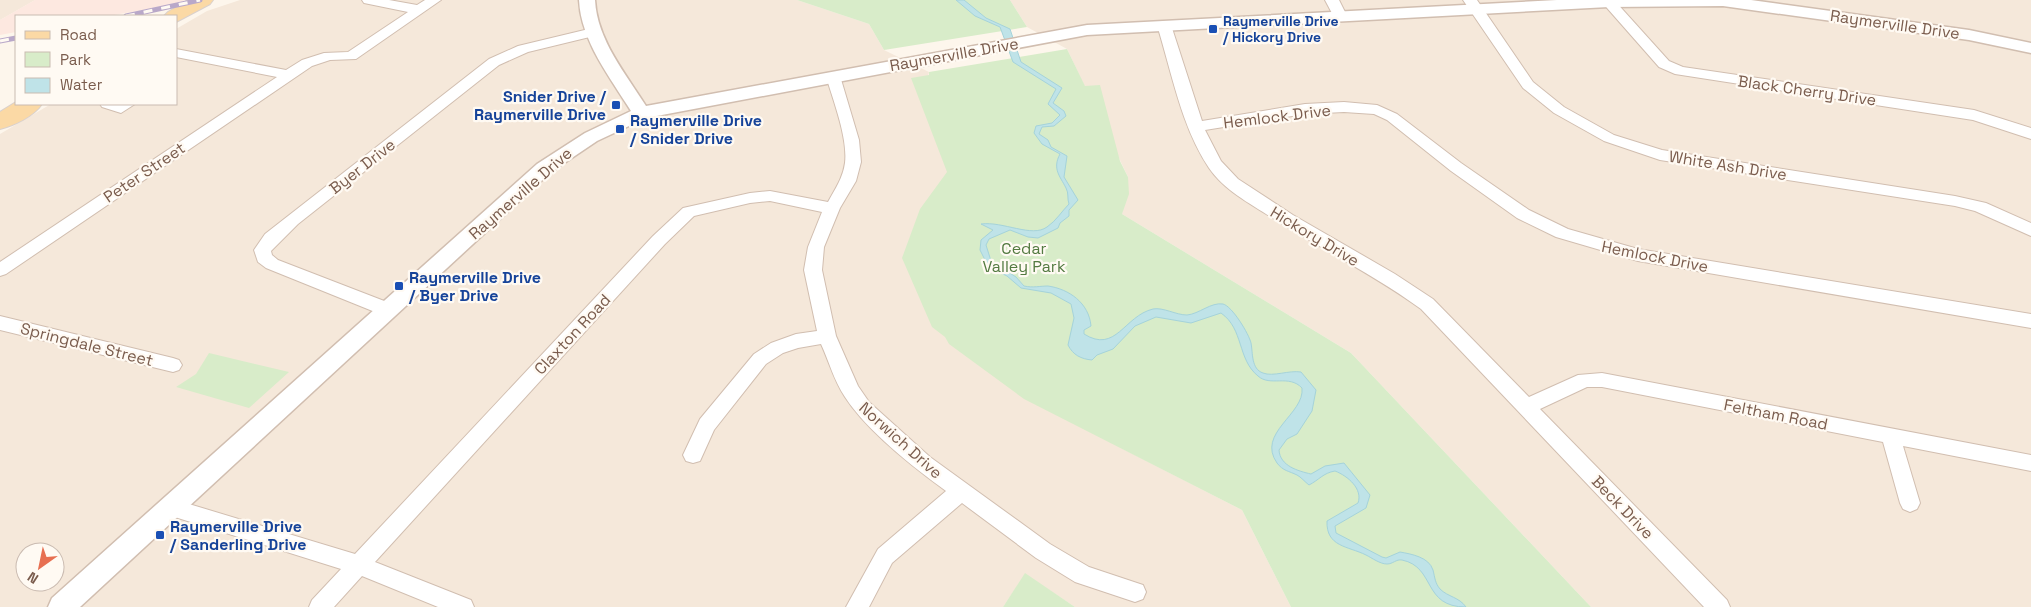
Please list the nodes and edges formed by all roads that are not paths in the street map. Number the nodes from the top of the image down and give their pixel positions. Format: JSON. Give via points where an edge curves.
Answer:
{"nodes":[{"id":1,"x":203,"y":0,"type":"edge"},
{"id":2,"x":369,"y":0,"type":"edge"},
{"id":3,"x":434,"y":0,"type":"edge"},
{"id":4,"x":587,"y":0,"type":"edge"},
{"id":5,"x":1332,"y":0,"type":"edge"},
{"id":6,"x":1608,"y":1,"type":"edge"},
{"id":7,"x":1473,"y":4,"type":"edge"},
{"id":8,"x":420,"y":10,"type":"junction"},
{"id":9,"x":177,"y":15,"type":"edge"},
{"id":10,"x":1340,"y":16,"type":"junction"},
{"id":11,"x":1164,"y":24,"type":"junction"},
{"id":12,"x":593,"y":32,"type":"junction"},
{"id":13,"x":2031,"y":48,"type":"edge"},
{"id":14,"x":178,"y":53,"type":"edge"},
{"id":15,"x":288,"y":75,"type":"junction"},
{"id":16,"x":833,"y":76,"type":"junction"},
{"id":17,"x":28,"y":105,"type":"edge"},
{"id":18,"x":111,"y":105,"type":"edge"},
{"id":19,"x":126,"y":105,"type":"edge"},
{"id":20,"x":641,"y":113,"type":"junction"},
{"id":21,"x":0,"y":122,"type":"edge"},
{"id":22,"x":1197,"y":127,"type":"junction"},
{"id":23,"x":2031,"y":134,"type":"edge"},
{"id":24,"x":832,"y":208,"type":"junction"},
{"id":25,"x":2031,"y":230,"type":"edge"},
{"id":26,"x":0,"y":270,"type":"edge"},
{"id":27,"x":386,"y":309,"type":"junction"},
{"id":28,"x":2031,"y":321,"type":"edge"},
{"id":29,"x":0,"y":323,"type":"edge"},
{"id":30,"x":827,"y":336,"type":"junction"},
{"id":31,"x":173,"y":365,"type":"dead end"},
{"id":32,"x":1526,"y":407,"type":"junction"},
{"id":33,"x":1891,"y":437,"type":"junction"},
{"id":34,"x":693,"y":454,"type":"dead end"},
{"id":35,"x":2031,"y":463,"type":"edge"},
{"id":36,"x":961,"y":491,"type":"junction"},
{"id":37,"x":1910,"y":503,"type":"dead end"},
{"id":38,"x":169,"y":507,"type":"junction"},
{"id":39,"x":358,"y":565,"type":"junction"},
{"id":40,"x":1135,"y":592,"type":"dead end"},
{"id":41,"x":61,"y":607,"type":"edge"},
{"id":42,"x":320,"y":607,"type":"edge"},
{"id":43,"x":462,"y":607,"type":"edge"},
{"id":44,"x":856,"y":607,"type":"edge"},
{"id":45,"x":1719,"y":607,"type":"edge"}],
"edges":[{"from":1,"to":9,"type":"main road"},
{"from":2,"to":8,"type":"street"},
{"from":3,"to":8,"type":"street","name":"Peter Street"},
{"from":4,"to":12,"type":"street"},
{"from":5,"to":10,"type":"street"},
{"from":6,"to":7,"type":"street","name":"Raymerville Drive"},
{"from":6,"to":13,"type":"street","name":"Raymerville Drive","via":[[1724,1],[1969,34]]},
{"from":6,"to":23,"type":"street","name":"Black Cherry Drive","via":[[1664,64],[1680,71],[1974,115]]},
{"from":7,"to":10,"type":"street","name":"Raymerville Drive"},
{"from":7,"to":25,"type":"street","name":"White Ash Drive","via":[[1528,85],[1559,110],[1626,145],[1668,156],[1954,201],[1980,207]]},
{"from":8,"to":15,"type":"street","name":"Peter Street","via":[[351,56],[320,58]]},
{"from":10,"to":11,"type":"street","name":"Raymerville Drive"},
{"from":11,"to":16,"type":"street","name":"Raymerville Drive","via":[[1087,30]]},
{"from":11,"to":22,"type":"street","name":"Hickory Drive"},
{"from":12,"to":20,"type":"street"},
{"from":12,"to":27,"type":"street","name":"Byer Drive","via":[[523,49],[494,62],[292,220],[262,250],[264,258],[272,264]]},
{"from":14,"to":15,"type":"street"},
{"from":15,"to":26,"type":"street","name":"Peter Street"},
{"from":16,"to":20,"type":"street","name":"Raymerville Drive"},
{"from":16,"to":24,"type":"street","name":"Norwich Drive","via":[[851,140],[852,162],[842,195]]},
{"from":17,"to":21,"type":"main road"},
{"from":18,"to":19,"type":"street","via":[[121,108]]},
{"from":20,"to":27,"type":"street","name":"Raymerville Drive","via":[[580,141],[550,163]]},
{"from":22,"to":28,"type":"street","name":"Hemlock Drive","via":[[1305,110],[1344,107],[1377,110],[1397,120],[1441,156],[1523,214],[1569,236],[1638,256]]},
{"from":22,"to":32,"type":"street","name":"Hickory Drive","via":[[1215,164],[1229,180],[1296,226],[1413,293],[1441,317]]},
{"from":24,"to":30,"type":"street","name":"Norwich Drive","via":[[816,247],[813,270]]},
{"from":24,"to":39,"type":"street","name":"Claxton Road","via":[[770,196],[689,212],[659,240]]},
{"from":27,"to":38,"type":"street","name":"Raymerville Drive"},
{"from":29,"to":31,"type":"street","name":"Springdale Street"},
{"from":30,"to":34,"type":"street","via":[[796,341],[760,359],[707,425]]},
{"from":30,"to":36,"type":"street","name":"Norwich Drive","via":[[850,390],[862,407],[923,463]]},
{"from":32,"to":33,"type":"street","name":"Feltham Road","via":[[1586,380],[1602,380]]},
{"from":32,"to":45,"type":"street","name":"Beck Drive"},
{"from":33,"to":35,"type":"street","name":"Feltham Road"},
{"from":33,"to":37,"type":"street"},
{"from":36,"to":40,"type":"street","name":"Norwich Drive","via":[[1043,551],[1083,575]]},
{"from":36,"to":44,"type":"street","via":[[885,556]]},
{"from":38,"to":39,"type":"street"},
{"from":38,"to":41,"type":"street","name":"Raymerville Drive"},
{"from":39,"to":42,"type":"street","name":"Claxton Road"},
{"from":39,"to":43,"type":"street"}]}
